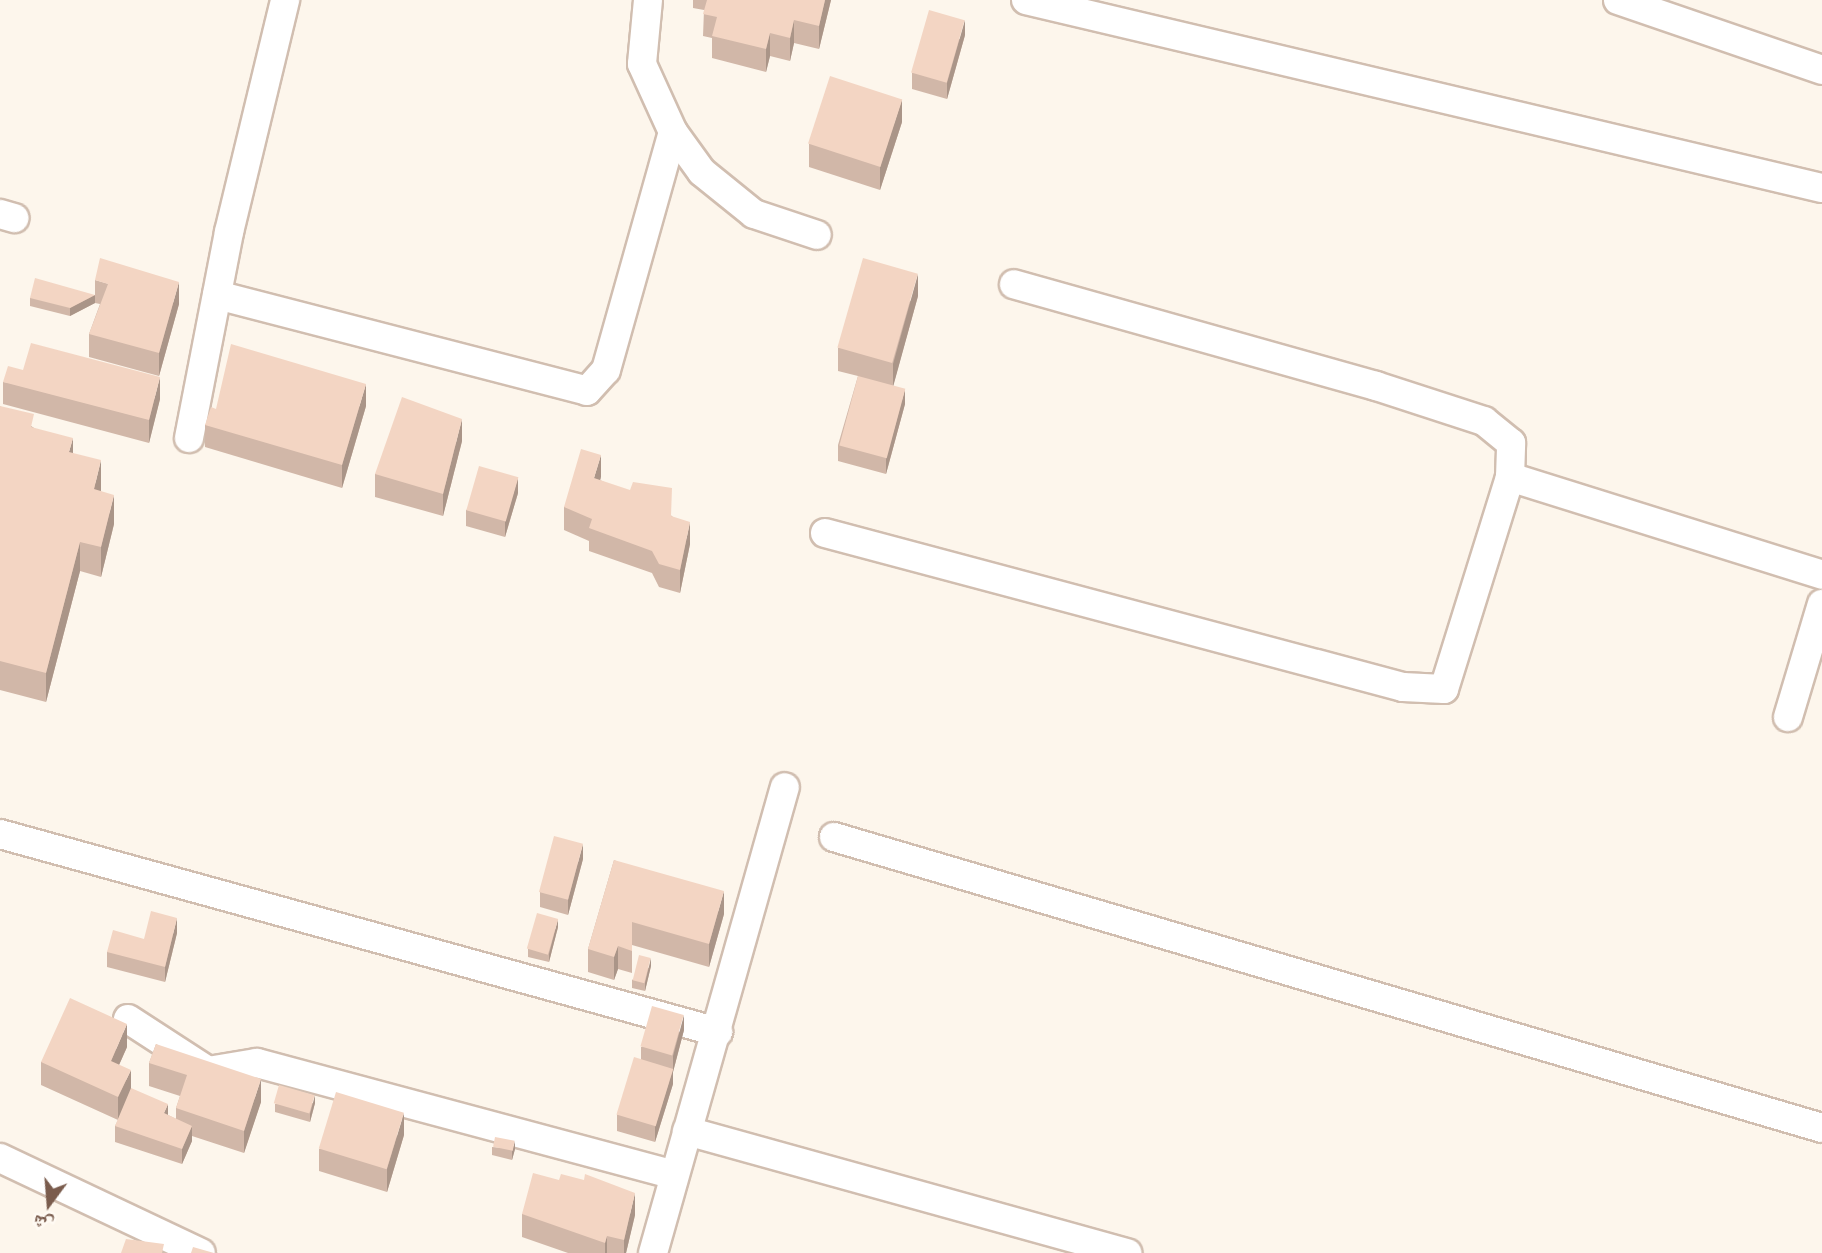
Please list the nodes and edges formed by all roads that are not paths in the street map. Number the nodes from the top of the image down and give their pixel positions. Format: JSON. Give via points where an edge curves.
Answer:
{"nodes":[{"id":1,"x":285,"y":0,"type":"edge"},
{"id":2,"x":648,"y":0,"type":"edge"},
{"id":3,"x":1026,"y":0,"type":"edge"},
{"id":4,"x":1618,"y":0,"type":"edge"},
{"id":5,"x":1106,"y":10,"type":"edge"},
{"id":6,"x":1822,"y":71,"type":"edge"},
{"id":7,"x":673,"y":132,"type":"junction"},
{"id":8,"x":1822,"y":188,"type":"edge"},
{"id":9,"x":817,"y":236,"type":"dead end"},
{"id":10,"x":1014,"y":284,"type":"dead end"},
{"id":11,"x":216,"y":295,"type":"junction"},
{"id":12,"x":189,"y":438,"type":"dead end"},
{"id":13,"x":1510,"y":477,"type":"junction"},
{"id":14,"x":825,"y":533,"type":"dead end"},
{"id":15,"x":1822,"y":575,"type":"edge"},
{"id":16,"x":1822,"y":604,"type":"edge"},
{"id":17,"x":1788,"y":717,"type":"dead end"},
{"id":18,"x":785,"y":787,"type":"dead end"},
{"id":19,"x":0,"y":834,"type":"edge"},
{"id":20,"x":834,"y":837,"type":"dead end"},
{"id":21,"x":128,"y":1019,"type":"dead end"},
{"id":22,"x":718,"y":1032,"type":"junction"},
{"id":23,"x":1822,"y":1128,"type":"edge"},
{"id":24,"x":687,"y":1131,"type":"junction"},
{"id":25,"x":0,"y":1158,"type":"edge"},
{"id":26,"x":674,"y":1175,"type":"junction"},
{"id":27,"x":201,"y":1253,"type":"edge"},
{"id":28,"x":653,"y":1253,"type":"edge"},
{"id":29,"x":1127,"y":1253,"type":"edge"}],
"edges":[{"from":1,"to":11,"type":"street"},
{"from":2,"to":7,"type":"street","via":[[642,64]]},
{"from":3,"to":5,"type":"street"},
{"from":4,"to":6,"type":"street"},
{"from":5,"to":8,"type":"street"},
{"from":7,"to":9,"type":"street","via":[[727,199]]},
{"from":7,"to":11,"type":"street","via":[[606,370],[587,391]]},
{"from":10,"to":13,"type":"street","via":[[1484,421],[1511,443]]},
{"from":11,"to":12,"type":"street"},
{"from":13,"to":14,"type":"street","via":[[1450,680],[1435,693]]},
{"from":13,"to":15,"type":"street"},
{"from":16,"to":17,"type":"street"},
{"from":18,"to":22,"type":"street"},
{"from":19,"to":22,"type":"street"},
{"from":20,"to":23,"type":"street"},
{"from":21,"to":26,"type":"street","via":[[208,1071],[257,1063]]},
{"from":22,"to":24,"type":"street"},
{"from":24,"to":26,"type":"street"},
{"from":24,"to":29,"type":"street"},
{"from":25,"to":27,"type":"street"},
{"from":26,"to":28,"type":"street"}]}
